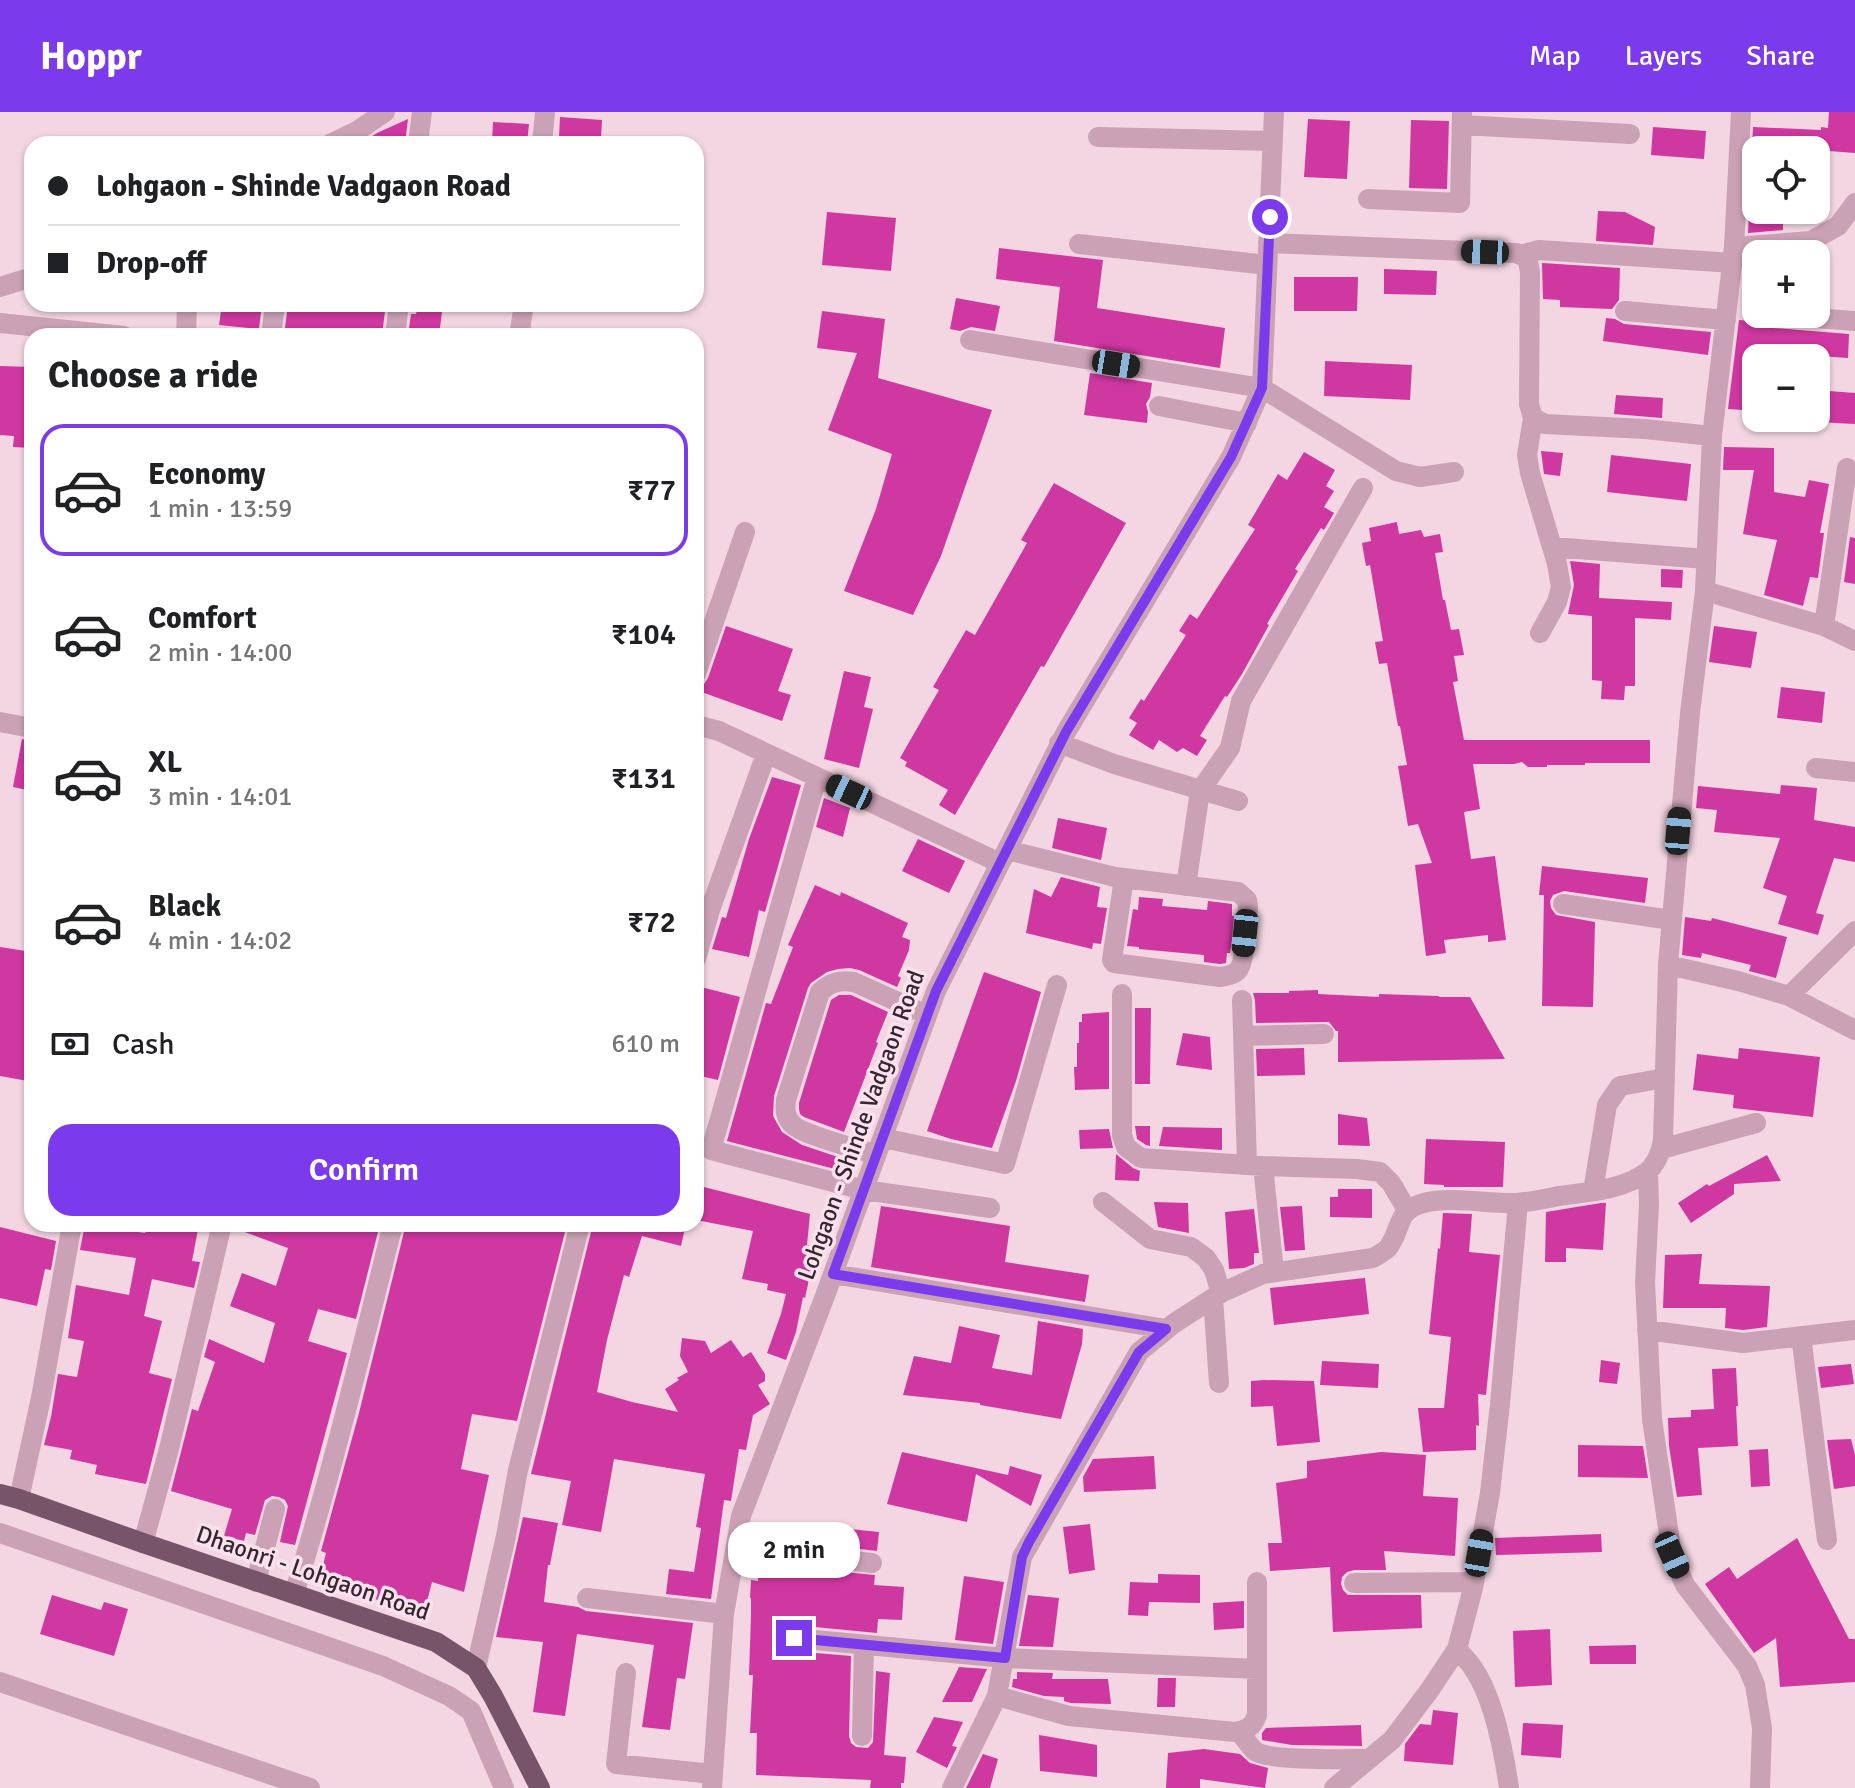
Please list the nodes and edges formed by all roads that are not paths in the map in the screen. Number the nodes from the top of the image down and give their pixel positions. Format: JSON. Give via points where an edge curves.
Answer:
{"nodes":[{"id":1,"x":385,"y":112,"type":"edge"},
{"id":2,"x":422,"y":112,"type":"edge"},
{"id":3,"x":545,"y":112,"type":"edge"},
{"id":4,"x":1274,"y":112,"type":"edge"},
{"id":5,"x":1741,"y":112,"type":"edge"},
{"id":6,"x":1462,"y":119,"type":"edge"},
{"id":7,"x":1630,"y":134,"type":"dead end"},
{"id":8,"x":347,"y":136,"type":"edge"},
{"id":9,"x":419,"y":136,"type":"edge"},
{"id":10,"x":543,"y":136,"type":"edge"},
{"id":11,"x":1098,"y":137,"type":"dead end"},
{"id":12,"x":1273,"y":141,"type":"junction"},
{"id":13,"x":1368,"y":199,"type":"dead end"},
{"id":14,"x":1855,"y":203,"type":"edge"},
{"id":15,"x":1268,"y":243,"type":"junction"},
{"id":16,"x":1079,"y":244,"type":"dead end"},
{"id":17,"x":1520,"y":255,"type":"junction"},
{"id":18,"x":1734,"y":255,"type":"junction"},
{"id":19,"x":1267,"y":265,"type":"junction"},
{"id":20,"x":24,"y":280,"type":"edge"},
{"id":21,"x":0,"y":287,"type":"edge"},
{"id":22,"x":1625,"y":311,"type":"dead end"},
{"id":23,"x":1742,"y":315,"type":"edge"},
{"id":24,"x":1726,"y":316,"type":"junction"},
{"id":25,"x":1830,"y":319,"type":"edge"},
{"id":26,"x":1855,"y":321,"type":"edge"},
{"id":27,"x":0,"y":323,"type":"edge"},
{"id":28,"x":48,"y":328,"type":"edge"},
{"id":29,"x":970,"y":340,"type":"dead end"},
{"id":30,"x":1262,"y":388,"type":"junction"},
{"id":31,"x":1159,"y":406,"type":"dead end"},
{"id":32,"x":1533,"y":418,"type":"junction"},
{"id":33,"x":1247,"y":423,"type":"junction"},
{"id":34,"x":1712,"y":436,"type":"junction"},
{"id":35,"x":1847,"y":468,"type":"dead end"},
{"id":36,"x":1454,"y":472,"type":"dead end"},
{"id":37,"x":1363,"y":488,"type":"dead end"},
{"id":38,"x":745,"y":532,"type":"dead end"},
{"id":39,"x":1552,"y":547,"type":"junction"},
{"id":40,"x":1706,"y":559,"type":"junction"},
{"id":41,"x":1705,"y":591,"type":"junction"},
{"id":42,"x":1824,"y":626,"type":"junction"},
{"id":43,"x":1540,"y":633,"type":"dead end"},
{"id":44,"x":1855,"y":641,"type":"edge"},
{"id":45,"x":704,"y":651,"type":"edge"},
{"id":46,"x":0,"y":722,"type":"edge"},
{"id":47,"x":24,"y":726,"type":"edge"},
{"id":48,"x":704,"y":727,"type":"edge"},
{"id":49,"x":1059,"y":743,"type":"junction"},
{"id":50,"x":766,"y":754,"type":"junction"},
{"id":51,"x":1816,"y":768,"type":"dead end"},
{"id":52,"x":1855,"y":772,"type":"edge"},
{"id":53,"x":817,"y":777,"type":"junction"},
{"id":54,"x":1200,"y":791,"type":"junction"},
{"id":55,"x":1238,"y":801,"type":"dead end"},
{"id":56,"x":1003,"y":856,"type":"junction"},
{"id":57,"x":1124,"y":878,"type":"junction"},
{"id":58,"x":1186,"y":886,"type":"junction"},
{"id":59,"x":1563,"y":904,"type":"dead end"},
{"id":60,"x":1671,"y":920,"type":"junction"},
{"id":61,"x":704,"y":931,"type":"edge"},
{"id":62,"x":1855,"y":931,"type":"edge"},
{"id":63,"x":1668,"y":965,"type":"junction"},
{"id":64,"x":1057,"y":985,"type":"dead end"},
{"id":65,"x":1122,"y":994,"type":"dead end"},
{"id":66,"x":1789,"y":996,"type":"junction"},
{"id":67,"x":1242,"y":1000,"type":"dead end"},
{"id":68,"x":927,"y":1015,"type":"junction"},
{"id":69,"x":1855,"y":1030,"type":"edge"},
{"id":70,"x":1324,"y":1034,"type":"dead end"},
{"id":71,"x":1243,"y":1036,"type":"junction"},
{"id":72,"x":1665,"y":1078,"type":"junction"},
{"id":73,"x":1756,"y":1123,"type":"dead end"},
{"id":74,"x":880,"y":1147,"type":"junction"},
{"id":75,"x":1661,"y":1149,"type":"junction"},
{"id":76,"x":1255,"y":1165,"type":"junction"},
{"id":77,"x":1648,"y":1171,"type":"junction"},
{"id":78,"x":864,"y":1190,"type":"junction"},
{"id":79,"x":1593,"y":1191,"type":"junction"},
{"id":80,"x":1103,"y":1202,"type":"dead end"},
{"id":81,"x":1518,"y":1203,"type":"junction"},
{"id":82,"x":990,"y":1208,"type":"dead end"},
{"id":83,"x":1407,"y":1210,"type":"junction"},
{"id":84,"x":71,"y":1232,"type":"edge"},
{"id":85,"x":220,"y":1232,"type":"edge"},
{"id":86,"x":391,"y":1232,"type":"edge"},
{"id":87,"x":578,"y":1232,"type":"edge"},
{"id":88,"x":1274,"y":1272,"type":"junction"},
{"id":89,"x":833,"y":1274,"type":"junction"},
{"id":90,"x":1217,"y":1296,"type":"junction"},
{"id":91,"x":1166,"y":1329,"type":"junction"},
{"id":92,"x":1647,"y":1330,"type":"junction"},
{"id":93,"x":1855,"y":1330,"type":"edge"},
{"id":94,"x":1801,"y":1336,"type":"junction"},
{"id":95,"x":1219,"y":1383,"type":"dead end"},
{"id":96,"x":10,"y":1496,"type":"edge"},
{"id":97,"x":275,"y":1509,"type":"dead end"},
{"id":98,"x":0,"y":1533,"type":"edge"},
{"id":99,"x":1827,"y":1540,"type":"dead end"},
{"id":100,"x":143,"y":1543,"type":"junction"},
{"id":101,"x":736,"y":1548,"type":"junction"},
{"id":102,"x":872,"y":1563,"type":"dead end"},
{"id":103,"x":256,"y":1582,"type":"junction"},
{"id":104,"x":1257,"y":1582,"type":"dead end"},
{"id":105,"x":1474,"y":1582,"type":"junction"},
{"id":106,"x":1354,"y":1583,"type":"dead end"},
{"id":107,"x":294,"y":1594,"type":"junction"},
{"id":108,"x":587,"y":1598,"type":"dead end"},
{"id":109,"x":724,"y":1614,"type":"junction"},
{"id":110,"x":794,"y":1638,"type":"dead end"},
{"id":111,"x":864,"y":1645,"type":"junction"},
{"id":112,"x":1457,"y":1649,"type":"junction"},
{"id":113,"x":1005,"y":1658,"type":"junction"},
{"id":114,"x":476,"y":1668,"type":"junction"},
{"id":115,"x":1257,"y":1669,"type":"junction"},
{"id":116,"x":626,"y":1673,"type":"dead end"},
{"id":117,"x":0,"y":1682,"type":"edge"},
{"id":118,"x":997,"y":1696,"type":"junction"},
{"id":119,"x":1239,"y":1731,"type":"junction"},
{"id":120,"x":862,"y":1736,"type":"dead end"},
{"id":121,"x":1369,"y":1759,"type":"junction"},
{"id":122,"x":713,"y":1781,"type":"edge"},
{"id":123,"x":310,"y":1788,"type":"edge"},
{"id":124,"x":504,"y":1788,"type":"edge"},
{"id":125,"x":540,"y":1788,"type":"edge"},
{"id":126,"x":952,"y":1788,"type":"edge"},
{"id":127,"x":1334,"y":1788,"type":"edge"},
{"id":128,"x":1509,"y":1788,"type":"edge"},
{"id":129,"x":1760,"y":1788,"type":"edge"}],
"edges":[{"from":1,"to":8,"type":"street"},
{"from":2,"to":9,"type":"street"},
{"from":3,"to":10,"type":"street"},
{"from":4,"to":12,"type":"street","name":"Lohgaon - Shinde Vadgaon Road"},
{"from":5,"to":18,"type":"street"},
{"from":6,"to":7,"type":"street"},
{"from":6,"to":13,"type":"street","via":[[1460,203]]},
{"from":11,"to":12,"type":"street"},
{"from":12,"to":15,"type":"street","name":"Lohgaon - Shinde Vadgaon Road"},
{"from":14,"to":18,"type":"street","via":[[1838,226],[1811,241]]},
{"from":15,"to":17,"type":"street"},
{"from":15,"to":19,"type":"street","name":"Lohgaon - Shinde Vadgaon Road"},
{"from":16,"to":19,"type":"street"},
{"from":17,"to":18,"type":"street","via":[[1539,250]]},
{"from":17,"to":32,"type":"street","via":[[1527,257],[1530,272]]},
{"from":18,"to":24,"type":"street"},
{"from":19,"to":30,"type":"street","name":"Lohgaon - Shinde Vadgaon Road"},
{"from":20,"to":21,"type":"street"},
{"from":22,"to":24,"type":"street"},
{"from":23,"to":24,"type":"street"},
{"from":24,"to":34,"type":"street"},
{"from":25,"to":26,"type":"street"},
{"from":27,"to":28,"type":"street"},
{"from":29,"to":30,"type":"street"},
{"from":30,"to":33,"type":"street","name":"Lohgaon - Shinde Vadgaon Road"},
{"from":30,"to":36,"type":"street","via":[[1396,471],[1420,477]]},
{"from":31,"to":33,"type":"street"},
{"from":32,"to":34,"type":"street","via":[[1545,424]]},
{"from":32,"to":39,"type":"street","via":[[1527,455]]},
{"from":33,"to":49,"type":"street","name":"Lohgaon - Shinde Vadgaon Road"},
{"from":34,"to":40,"type":"street"},
{"from":35,"to":42,"type":"street"},
{"from":37,"to":54,"type":"street","via":[[1241,701],[1230,748]]},
{"from":38,"to":45,"type":"street"},
{"from":39,"to":40,"type":"street"},
{"from":39,"to":43,"type":"street","via":[[1561,587]]},
{"from":40,"to":41,"type":"street"},
{"from":41,"to":42,"type":"street"},
{"from":41,"to":60,"type":"street"},
{"from":42,"to":44,"type":"street"},
{"from":46,"to":47,"type":"street"},
{"from":48,"to":50,"type":"street"},
{"from":49,"to":54,"type":"street"},
{"from":49,"to":56,"type":"street","name":"Lohgaon - Shinde Vadgaon Road"},
{"from":50,"to":53,"type":"street"},
{"from":50,"to":61,"type":"street"},
{"from":51,"to":52,"type":"street"},
{"from":53,"to":56,"type":"street"},
{"from":53,"to":78,"type":"street","via":[[711,1150]]},
{"from":54,"to":55,"type":"street"},
{"from":54,"to":58,"type":"street"},
{"from":56,"to":57,"type":"street"},
{"from":56,"to":68,"type":"street","name":"Lohgaon - Shinde Vadgaon Road"},
{"from":57,"to":58,"type":"street"},
{"from":57,"to":58,"type":"street","via":[[1114,963],[1230,975],[1242,960],[1247,900],[1238,892]]},
{"from":59,"to":60,"type":"street"},
{"from":60,"to":63,"type":"street"},
{"from":62,"to":66,"type":"street"},
{"from":63,"to":66,"type":"street"},
{"from":63,"to":72,"type":"street"},
{"from":64,"to":74,"type":"street","via":[[1005,1164]]},
{"from":65,"to":76,"type":"street","via":[[1126,1147],[1141,1158]]},
{"from":66,"to":69,"type":"street"},
{"from":67,"to":71,"type":"street"},
{"from":68,"to":74,"type":"street","name":"Lohgaon - Shinde Vadgaon Road"},
{"from":68,"to":74,"type":"street","via":[[854,982],[830,983],[820,992],[785,1111],[801,1130]]},
{"from":70,"to":71,"type":"street"},
{"from":71,"to":76,"type":"street"},
{"from":72,"to":75,"type":"street"},
{"from":72,"to":79,"type":"street","via":[[1620,1086],[1607,1105]]},
{"from":73,"to":75,"type":"street"},
{"from":74,"to":78,"type":"street","name":"Lohgaon - Shinde Vadgaon Road"},
{"from":75,"to":77,"type":"street"},
{"from":76,"to":83,"type":"street","via":[[1380,1172]]},
{"from":76,"to":88,"type":"street"},
{"from":77,"to":79,"type":"street"},
{"from":77,"to":92,"type":"street"},
{"from":78,"to":82,"type":"street"},
{"from":78,"to":89,"type":"street","name":"Lohgaon - Shinde Vadgaon Road"},
{"from":79,"to":81,"type":"street"},
{"from":80,"to":90,"type":"street","via":[[1150,1239],[1191,1247],[1206,1258],[1214,1270]]},
{"from":81,"to":83,"type":"street","via":[[1439,1201]]},
{"from":81,"to":105,"type":"street","via":[[1493,1463]]},
{"from":83,"to":88,"type":"street","via":[[1387,1250],[1373,1258]]},
{"from":84,"to":96,"type":"street","via":[[41,1398]]},
{"from":85,"to":100,"type":"street"},
{"from":86,"to":107,"type":"street"},
{"from":87,"to":114,"type":"street","via":[[518,1470]]},
{"from":88,"to":90,"type":"street"},
{"from":89,"to":91,"type":"street"},
{"from":89,"to":101,"type":"street","name":"Lohgaon - Shinde Vadgaon Road","via":[[741,1516]]},
{"from":90,"to":91,"type":"street"},
{"from":90,"to":95,"type":"street"},
{"from":91,"to":113,"type":"street","via":[[1139,1352],[1029,1542]]},
{"from":92,"to":94,"type":"street","via":[[1743,1343]]},
{"from":92,"to":129,"type":"street","via":[[1652,1419],[1672,1555],[1685,1585],[1747,1666],[1755,1685],[1762,1728]]},
{"from":93,"to":94,"type":"street"},
{"from":94,"to":99,"type":"street"},
{"from":96,"to":100,"type":"main road","name":"Dhaonri - Lohgaon Road"},
{"from":97,"to":103,"type":"street"},
{"from":98,"to":124,"type":"street","via":[[383,1666],[449,1696],[471,1711]]},
{"from":100,"to":103,"type":"main road","name":"Dhaonri - Lohgaon Road"},
{"from":101,"to":102,"type":"street"},
{"from":101,"to":109,"type":"street","name":"Lohgaon - Shinde Vadgaon Road"},
{"from":103,"to":107,"type":"main road","name":"Dhaonri - Lohgaon Road"},
{"from":104,"to":115,"type":"street"},
{"from":105,"to":106,"type":"street"},
{"from":105,"to":112,"type":"street"},
{"from":107,"to":114,"type":"main road","name":"Dhaonri - Lohgaon Road","via":[[436,1642]]},
{"from":108,"to":109,"type":"street"},
{"from":109,"to":122,"type":"street","name":"Lohgaon - Shinde Vadgaon Road"},
{"from":110,"to":111,"type":"street"},
{"from":111,"to":113,"type":"street"},
{"from":111,"to":120,"type":"street"},
{"from":112,"to":121,"type":"street","via":[[1392,1740]]},
{"from":112,"to":128,"type":"street","via":[[1475,1670],[1488,1699]]},
{"from":113,"to":115,"type":"street"},
{"from":113,"to":118,"type":"street"},
{"from":114,"to":125,"type":"main road","name":"Dhaonri - Lohgaon Road"},
{"from":115,"to":119,"type":"street","via":[[1257,1715],[1254,1725]]},
{"from":116,"to":122,"type":"street","via":[[616,1764]]},
{"from":117,"to":123,"type":"street"},
{"from":118,"to":119,"type":"street","via":[[1069,1716]]},
{"from":118,"to":126,"type":"street"},
{"from":119,"to":121,"type":"street","via":[[1263,1755]]},
{"from":121,"to":127,"type":"street"}]}
